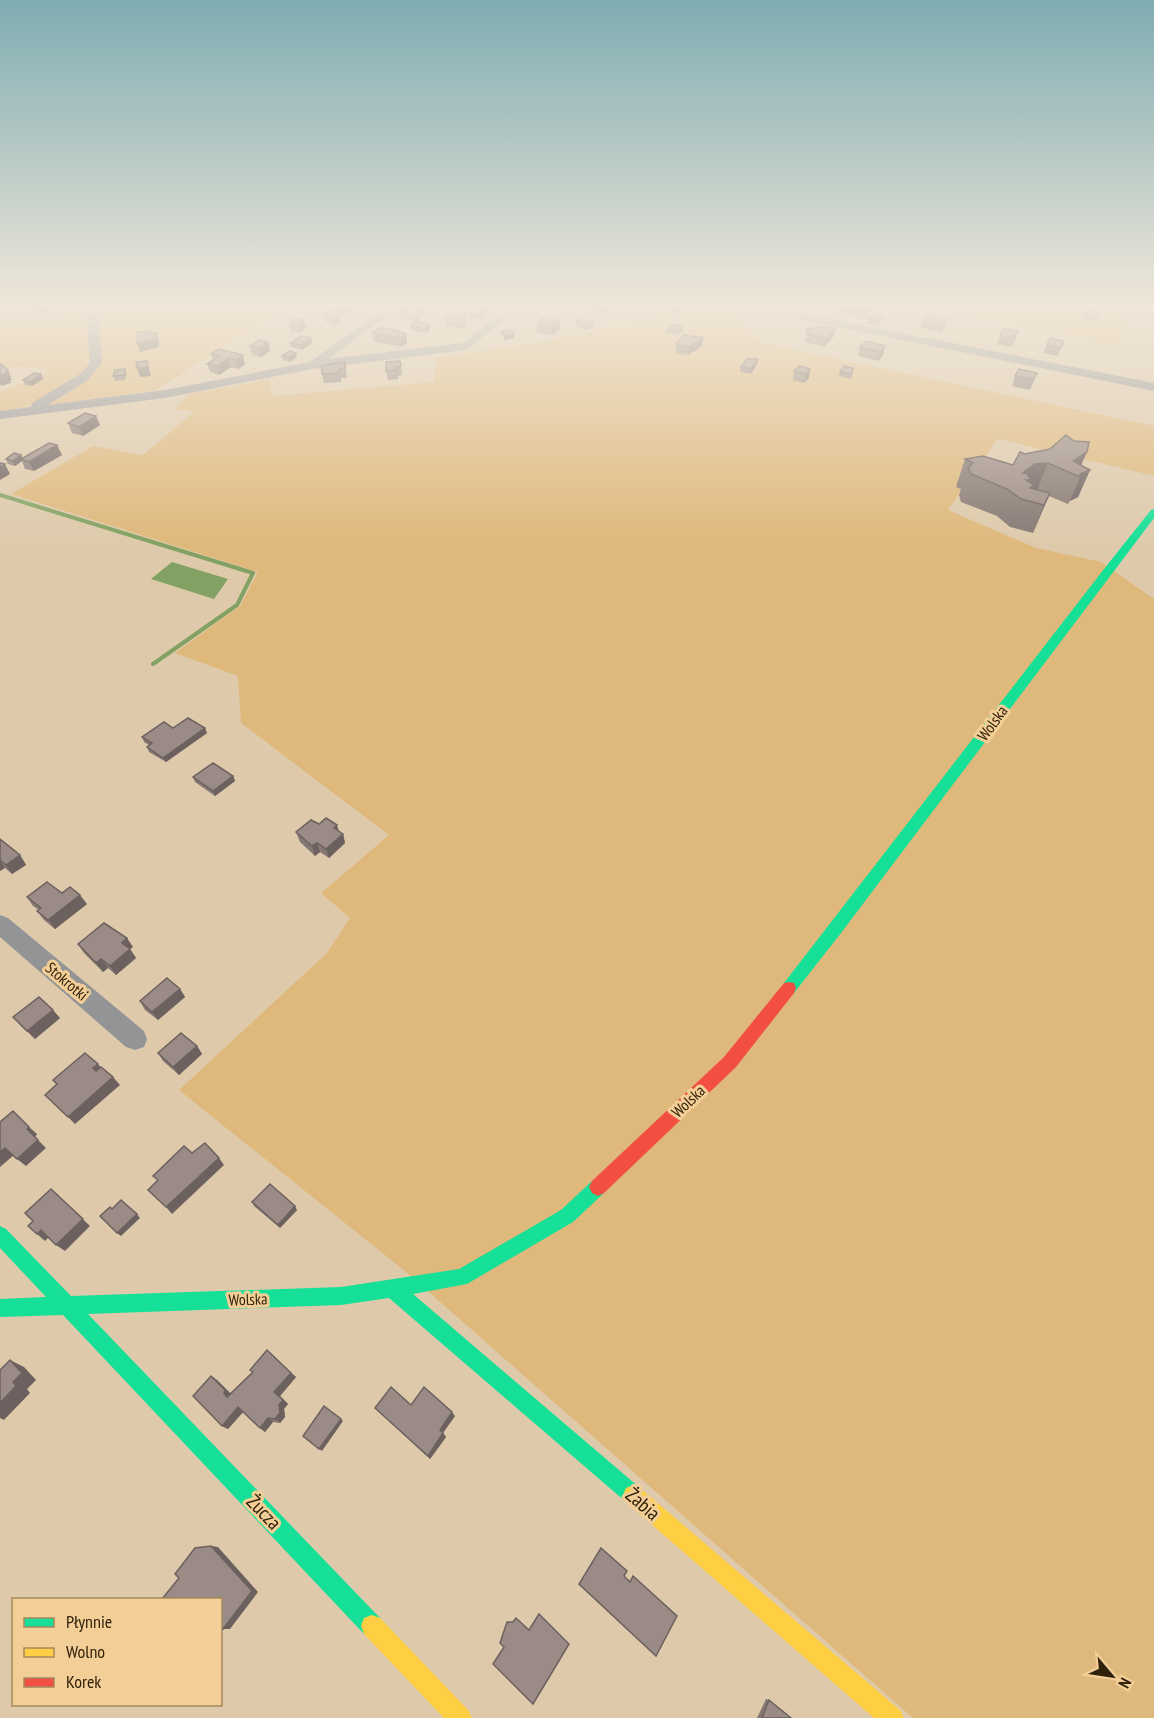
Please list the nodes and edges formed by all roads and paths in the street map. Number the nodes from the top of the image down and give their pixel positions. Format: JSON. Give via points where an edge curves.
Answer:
{"nodes":[{"id":1,"x":70,"y":386,"type":"edge"},
{"id":2,"x":205,"y":386,"type":"edge"},
{"id":3,"x":15,"y":412,"type":"junction"},
{"id":4,"x":0,"y":415,"type":"edge"},
{"id":5,"x":1154,"y":512,"type":"edge"},
{"id":6,"x":0,"y":924,"type":"edge"},
{"id":7,"x":135,"y":1039,"type":"dead end"},
{"id":8,"x":0,"y":1235,"type":"edge"},
{"id":9,"x":394,"y":1290,"type":"junction"},
{"id":10,"x":67,"y":1305,"type":"junction"},
{"id":11,"x":0,"y":1308,"type":"edge"},
{"id":12,"x":460,"y":1718,"type":"edge"},
{"id":13,"x":892,"y":1718,"type":"edge"}],
"edges":[{"from":1,"to":3,"type":"street","via":[[52,398]]},
{"from":2,"to":3,"type":"street"},
{"from":3,"to":4,"type":"street"},
{"from":5,"to":9,"type":"street","name":"Wolska","via":[[1070,618],[887,866],[730,1062],[567,1216],[461,1278]]},
{"from":6,"to":7,"type":"street","name":"Stokrotki"},
{"from":8,"to":10,"type":"street","name":"Żucza"},
{"from":9,"to":10,"type":"street","name":"Wolska","via":[[341,1296]]},
{"from":9,"to":13,"type":"street","name":"Żabia"},
{"from":10,"to":11,"type":"street","name":"Wolska"},
{"from":10,"to":12,"type":"street","name":"Żucza"}]}
